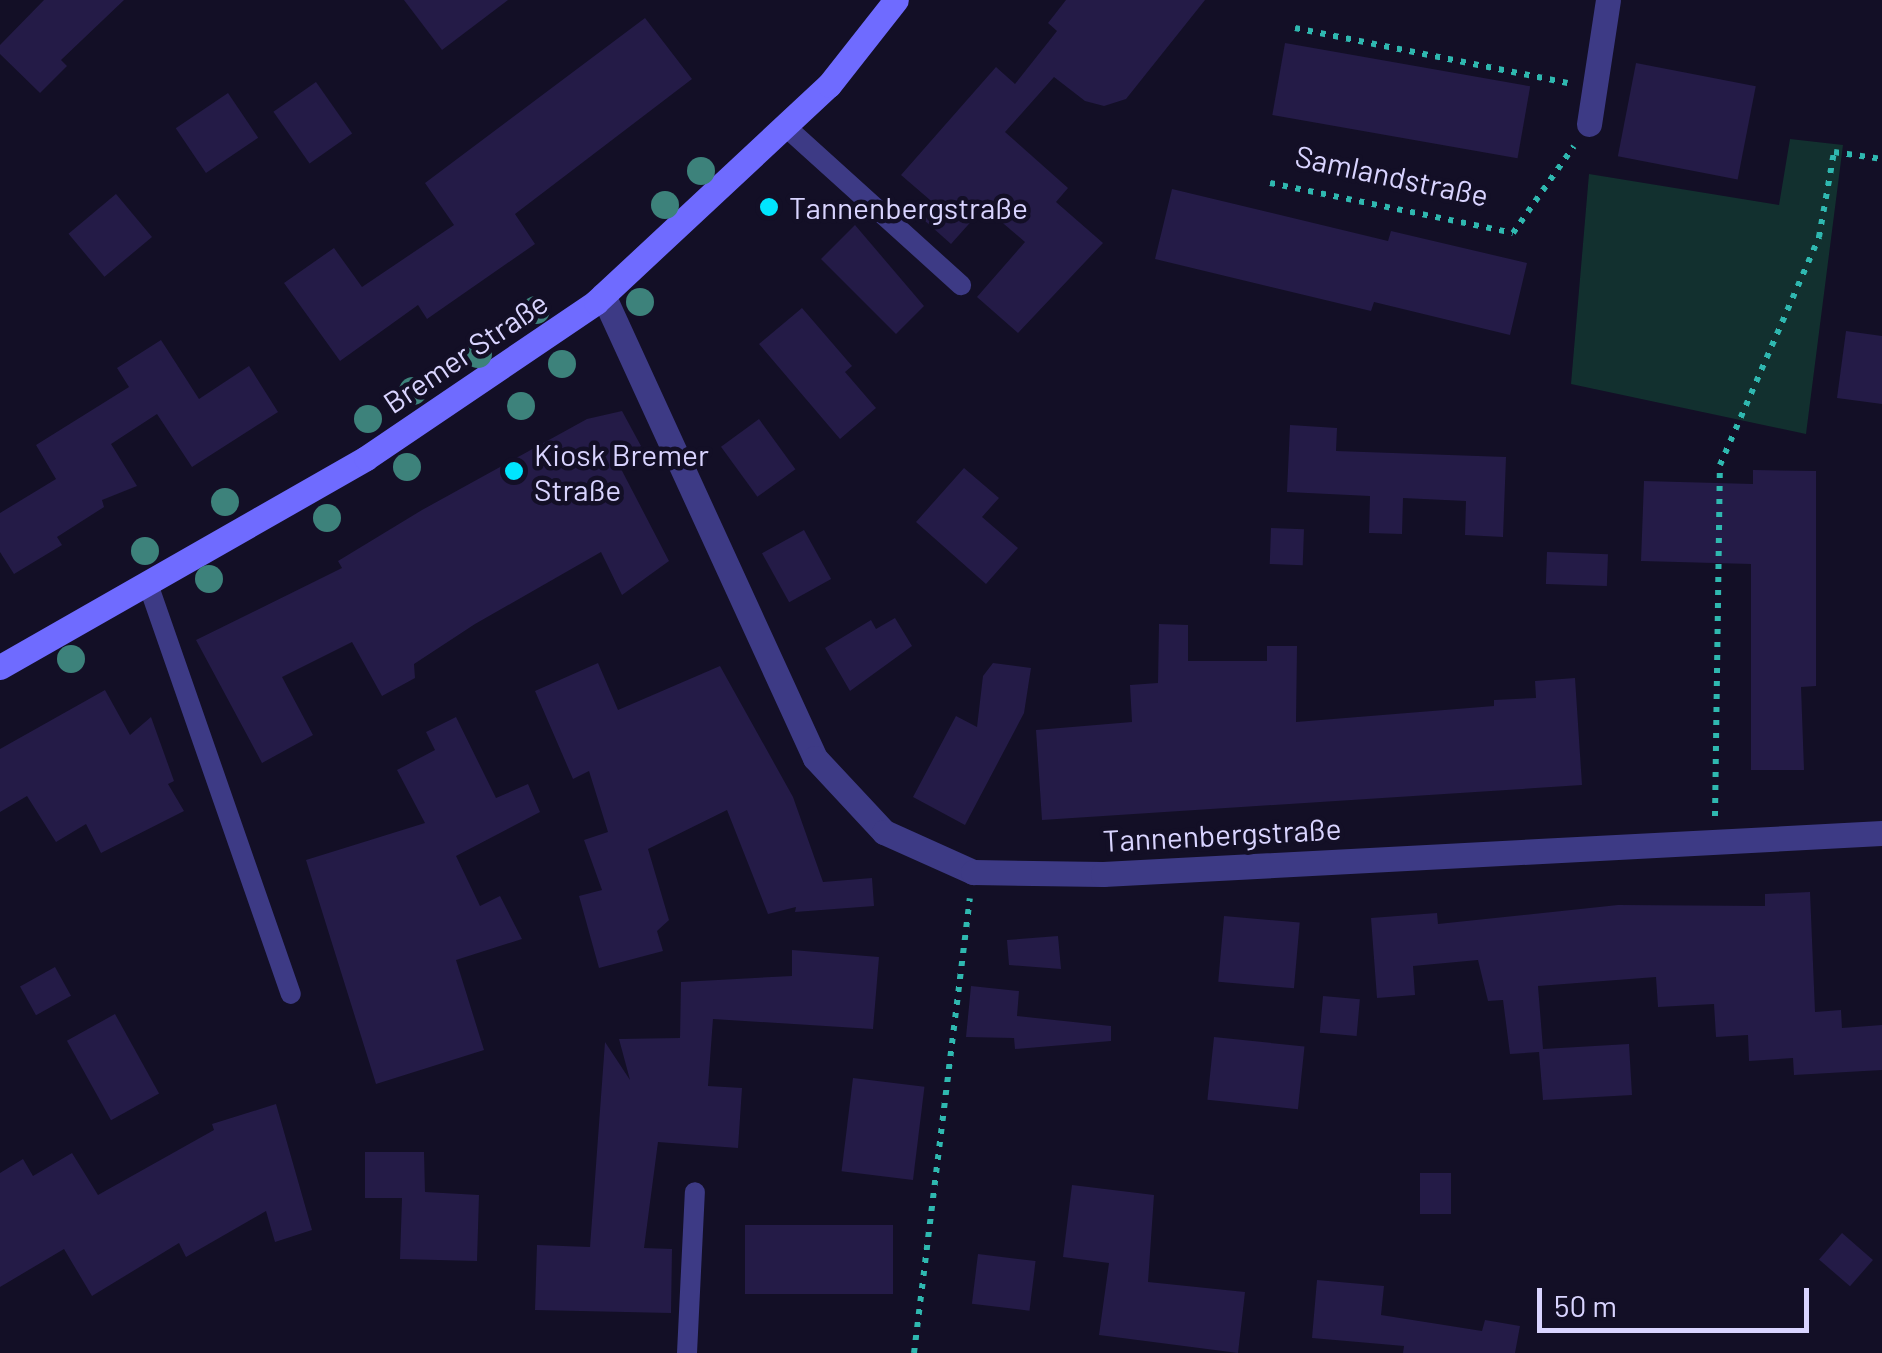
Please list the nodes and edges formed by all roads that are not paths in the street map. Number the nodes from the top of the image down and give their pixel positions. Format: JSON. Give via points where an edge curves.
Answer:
{"nodes":[{"id":1,"x":896,"y":0,"type":"edge"},
{"id":2,"x":1608,"y":0,"type":"edge"},
{"id":3,"x":1589,"y":124,"type":"road end"},
{"id":4,"x":786,"y":127,"type":"junction"},
{"id":5,"x":960,"y":285,"type":"dead end"},
{"id":6,"x":603,"y":295,"type":"junction"},
{"id":7,"x":148,"y":584,"type":"junction"},
{"id":8,"x":0,"y":667,"type":"edge"},
{"id":9,"x":1882,"y":833,"type":"edge"},
{"id":10,"x":291,"y":994,"type":"dead end"},
{"id":11,"x":695,"y":1192,"type":"dead end"},
{"id":12,"x":687,"y":1353,"type":"edge"}],
"edges":[{"from":1,"to":4,"type":"main road","name":"Bremer Straße"},
{"from":2,"to":3,"type":"street"},
{"from":4,"to":5,"type":"lane"},
{"from":4,"to":6,"type":"main road","name":"Bremer Straße"},
{"from":6,"to":7,"type":"main road","name":"Bremer Straße","via":[[415,428]]},
{"from":6,"to":9,"type":"street","name":"Tannenbergstraße","via":[[815,758],[884,832],[973,872],[1103,874]]},
{"from":7,"to":8,"type":"main road","name":"Bremer Straße"},
{"from":7,"to":10,"type":"lane"},
{"from":11,"to":12,"type":"lane"}]}
